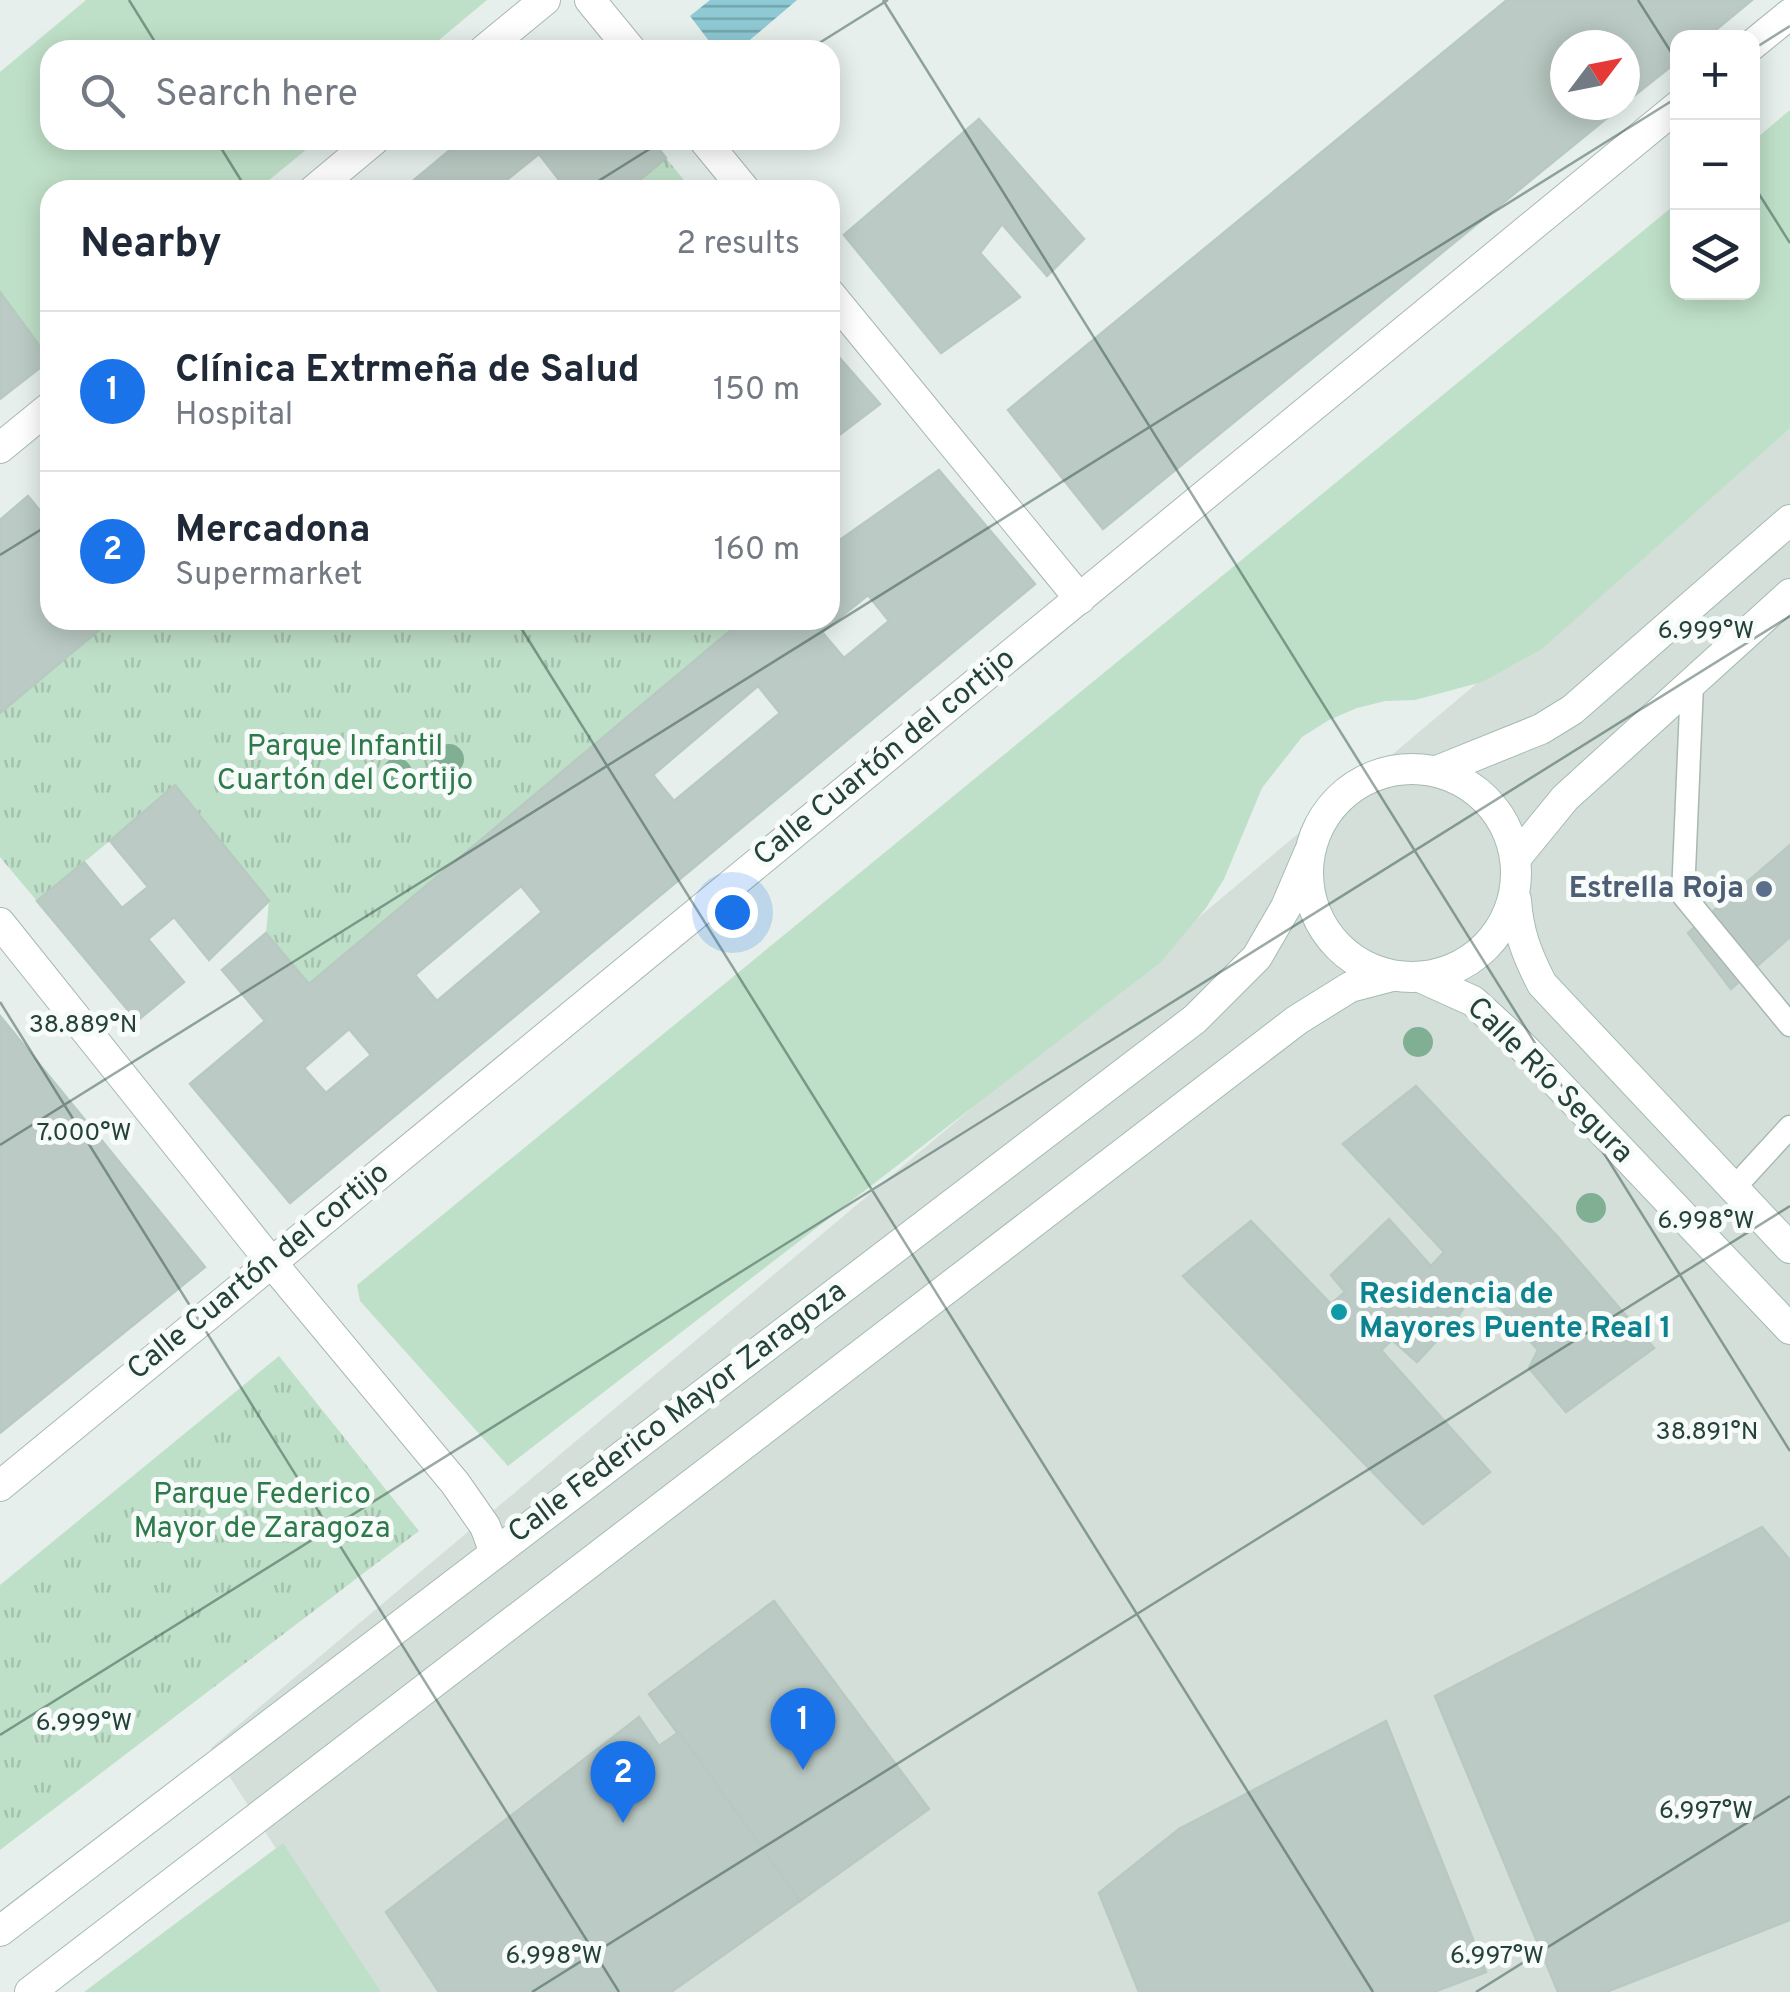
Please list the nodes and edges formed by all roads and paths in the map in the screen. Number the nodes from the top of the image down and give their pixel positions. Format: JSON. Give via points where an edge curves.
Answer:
{"nodes":[{"id":1,"x":545,"y":0,"type":"edge"},
{"id":2,"x":590,"y":0,"type":"edge"},
{"id":3,"x":1790,"y":14,"type":"edge"},
{"id":4,"x":1760,"y":38,"type":"edge"},
{"id":5,"x":496,"y":40,"type":"edge"},
{"id":6,"x":623,"y":40,"type":"edge"},
{"id":7,"x":1670,"y":113,"type":"edge"},
{"id":8,"x":362,"y":150,"type":"edge"},
{"id":9,"x":712,"y":150,"type":"edge"},
{"id":10,"x":326,"y":180,"type":"edge"},
{"id":11,"x":737,"y":180,"type":"edge"},
{"id":12,"x":840,"y":306,"type":"edge"},
{"id":13,"x":40,"y":414,"type":"edge"},
{"id":14,"x":0,"y":448,"type":"edge"},
{"id":15,"x":1790,"y":520,"type":"edge"},
{"id":16,"x":1790,"y":594,"type":"edge"},
{"id":17,"x":1080,"y":599,"type":"junction"},
{"id":18,"x":1692,"y":684,"type":"junction"},
{"id":19,"x":1437,"y":771,"type":"junction"},
{"id":20,"x":1309,"y":853,"type":"junction"},
{"id":21,"x":1516,"y":858,"type":"junction"},
{"id":22,"x":1516,"y":890,"type":"junction"},
{"id":23,"x":0,"y":923,"type":"edge"},
{"id":24,"x":1407,"y":977,"type":"junction"},
{"id":25,"x":1790,"y":1025,"type":"edge"},
{"id":26,"x":1790,"y":1127,"type":"edge"},
{"id":27,"x":1733,"y":1188,"type":"junction"},
{"id":28,"x":1790,"y":1248,"type":"edge"},
{"id":29,"x":271,"y":1262,"type":"junction"},
{"id":30,"x":1790,"y":1329,"type":"edge"},
{"id":31,"x":0,"y":1486,"type":"edge"},
{"id":32,"x":494,"y":1553,"type":"junction"},
{"id":33,"x":0,"y":1932,"type":"edge"},
{"id":34,"x":30,"y":1992,"type":"edge"}],
"edges":[{"from":1,"to":5,"type":"main road"},
{"from":2,"to":6,"type":"main road"},
{"from":3,"to":4,"type":"main road"},
{"from":7,"to":17,"type":"main road","name":"Calle Cuartón del cortijo"},
{"from":8,"to":10,"type":"main road"},
{"from":9,"to":11,"type":"main road"},
{"from":12,"to":17,"type":"main road"},
{"from":13,"to":14,"type":"main road"},
{"from":15,"to":19,"type":"main road","via":[[1572,710]]},
{"from":16,"to":18,"type":"main road"},
{"from":17,"to":29,"type":"main road","name":"Calle Cuartón del cortijo"},
{"from":18,"to":21,"type":"main road","via":[[1565,798]]},
{"from":18,"to":25,"type":"lane","via":[[1684,895]]},
{"from":19,"to":20,"type":"main road","via":[[1403,768],[1370,777],[1342,795]]},
{"from":19,"to":21,"type":"main road","via":[[1490,802]]},
{"from":20,"to":24,"type":"main road","via":[[1308,886],[1336,944],[1362,965]]},
{"from":20,"to":32,"type":"main road","name":"Calle Federico Mayor Zaragoza","via":[[1258,957],[1195,1018]]},
{"from":21,"to":22,"type":"main road"},
{"from":22,"to":24,"type":"main road","via":[[1505,922],[1484,950],[1456,969]]},
{"from":22,"to":27,"type":"main road","name":"Calle Río Segura","via":[[1524,948],[1542,984]]},
{"from":23,"to":29,"type":"main road"},
{"from":24,"to":30,"type":"main road","name":"Calle Río Segura","via":[[1474,1001]]},
{"from":24,"to":34,"type":"main road","name":"Calle Federico Mayor Zaragoza","via":[[1350,987],[1312,1009]]},
{"from":26,"to":27,"type":"lane"},
{"from":27,"to":28,"type":"main road","name":"Calle Río Segura"},
{"from":29,"to":31,"type":"main road","name":"Calle Cuartón del cortijo"},
{"from":29,"to":32,"type":"main road","via":[[456,1483]]},
{"from":32,"to":33,"type":"main road","name":"Calle Federico Mayor Zaragoza"}]}
